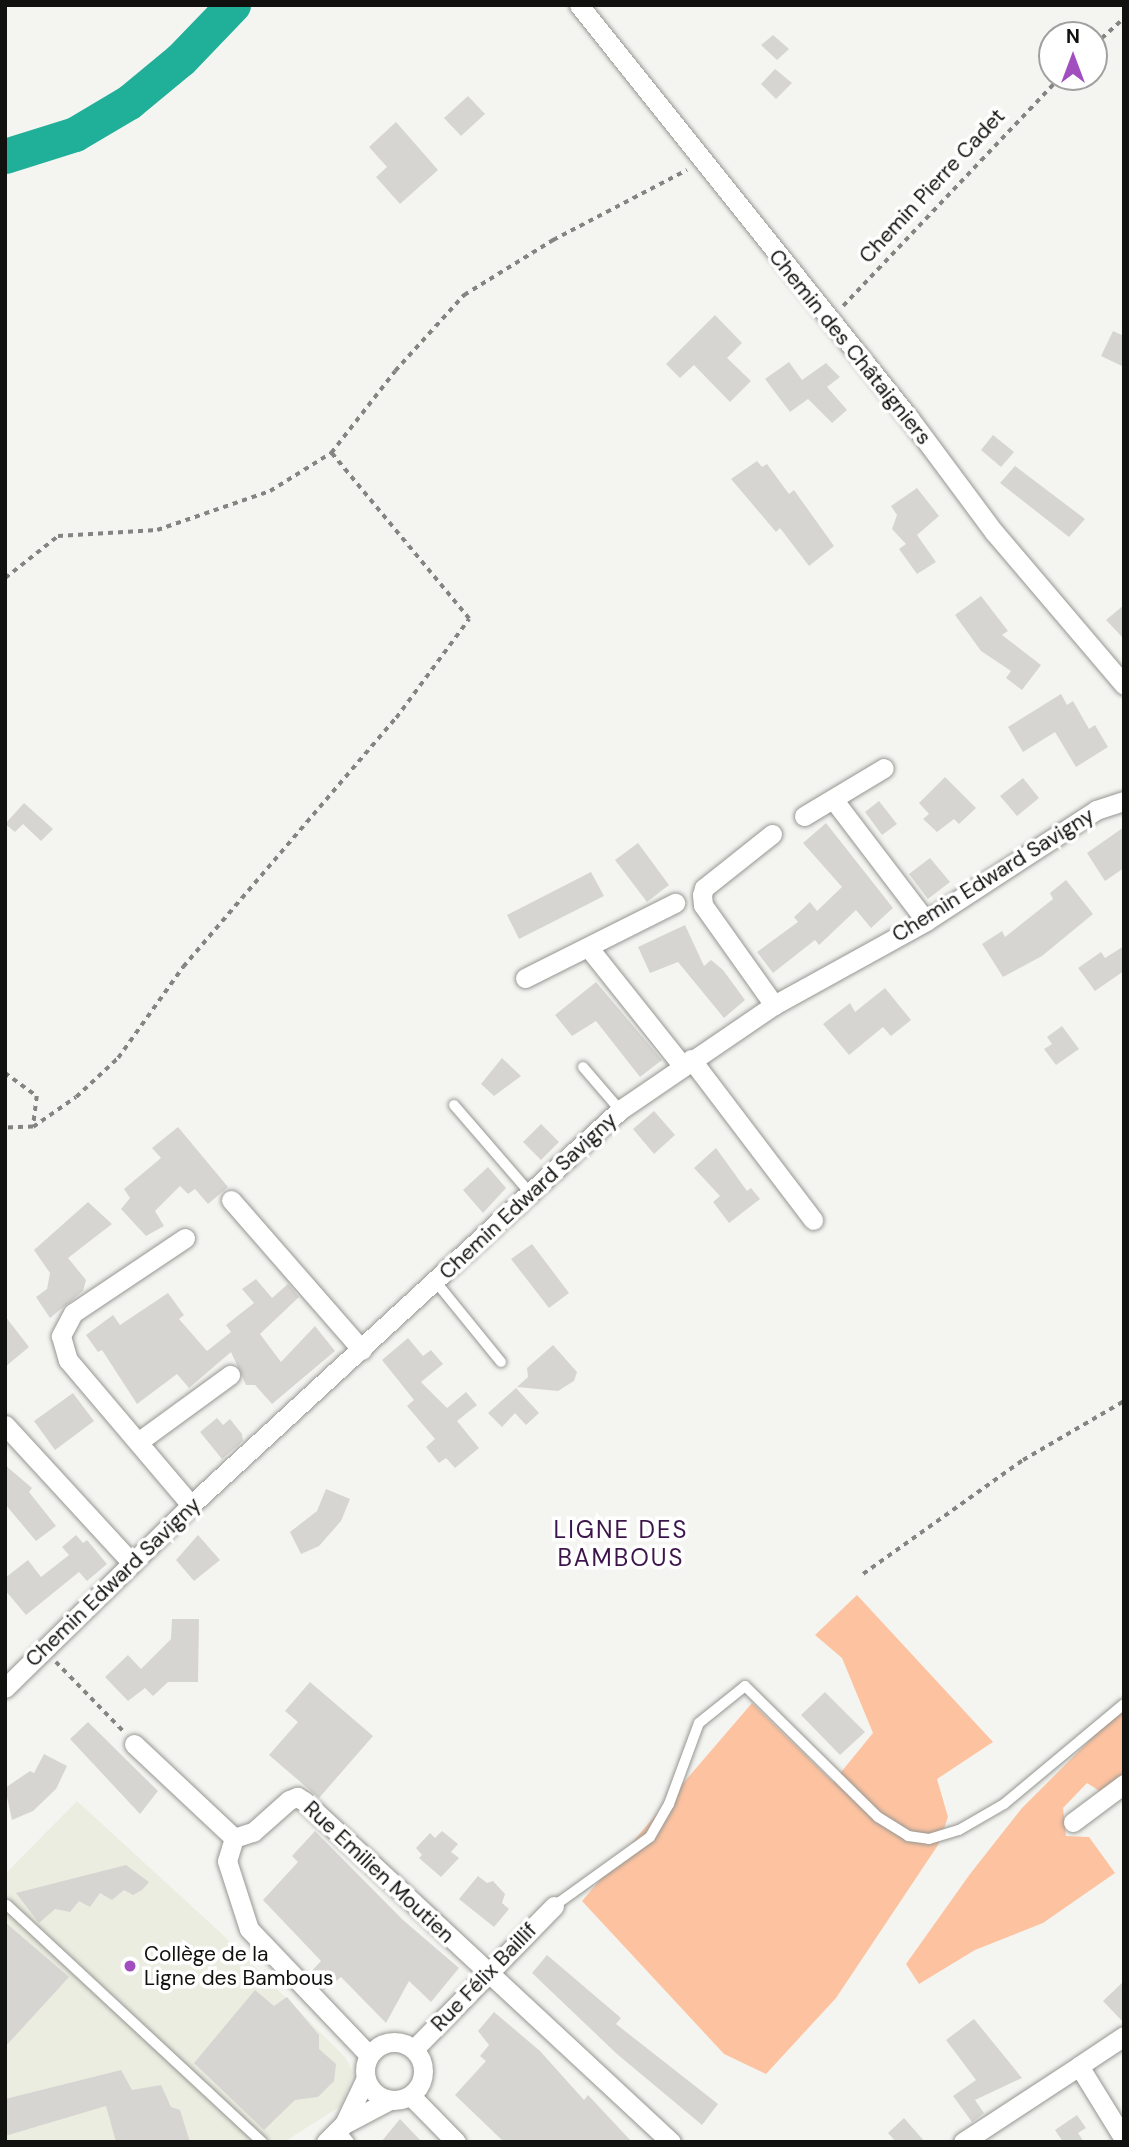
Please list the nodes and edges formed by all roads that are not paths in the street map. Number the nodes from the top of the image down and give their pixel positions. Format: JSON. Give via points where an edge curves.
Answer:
{"nodes":[{"id":1,"x":579,"y":5,"type":"edge"},
{"id":2,"x":1124,"y":685,"type":"edge"},
{"id":3,"x":884,"y":768,"type":"dead end"},
{"id":4,"x":833,"y":799,"type":"junction"},
{"id":5,"x":1124,"y":801,"type":"edge"},
{"id":6,"x":804,"y":816,"type":"dead end"},
{"id":7,"x":772,"y":834,"type":"dead end"},
{"id":8,"x":675,"y":903,"type":"dead end"},
{"id":9,"x":926,"y":920,"type":"junction"},
{"id":10,"x":588,"y":947,"type":"junction"},
{"id":11,"x":525,"y":978,"type":"dead end"},
{"id":12,"x":774,"y":1005,"type":"junction"},
{"id":13,"x":687,"y":1062,"type":"junction"},
{"id":14,"x":583,"y":1067,"type":"dead end"},
{"id":15,"x":454,"y":1105,"type":"dead end"},
{"id":16,"x":620,"y":1110,"type":"junction"},
{"id":17,"x":529,"y":1192,"type":"junction"},
{"id":18,"x":231,"y":1200,"type":"dead end"},
{"id":19,"x":813,"y":1220,"type":"dead end"},
{"id":20,"x":185,"y":1238,"type":"dead end"},
{"id":21,"x":436,"y":1282,"type":"junction"},
{"id":22,"x":362,"y":1349,"type":"junction"},
{"id":23,"x":501,"y":1362,"type":"dead end"},
{"id":24,"x":230,"y":1375,"type":"dead end"},
{"id":25,"x":5,"y":1425,"type":"edge"},
{"id":26,"x":138,"y":1442,"type":"junction"},
{"id":27,"x":191,"y":1505,"type":"junction"},
{"id":28,"x":132,"y":1563,"type":"junction"},
{"id":29,"x":5,"y":1688,"type":"edge"},
{"id":30,"x":1124,"y":1704,"type":"edge"},
{"id":31,"x":134,"y":1744,"type":"road end"},
{"id":32,"x":1124,"y":1784,"type":"edge"},
{"id":33,"x":1073,"y":1822,"type":"dead end"},
{"id":34,"x":234,"y":1838,"type":"junction"},
{"id":35,"x":7,"y":1905,"type":"edge"},
{"id":36,"x":555,"y":1906,"type":"joint"},
{"id":37,"x":486,"y":1971,"type":"junction"},
{"id":38,"x":1124,"y":2036,"type":"edge"},
{"id":39,"x":414,"y":2049,"type":"junction"},
{"id":40,"x":369,"y":2055,"type":"junction"},
{"id":41,"x":1079,"y":2066,"type":"junction"},
{"id":42,"x":365,"y":2080,"type":"junction"},
{"id":43,"x":411,"y":2096,"type":"junction"},
{"id":44,"x":390,"y":2100,"type":"junction"},
{"id":45,"x":339,"y":2134,"type":"edge"},
{"id":46,"x":1124,"y":2138,"type":"edge"},
{"id":47,"x":262,"y":2142,"type":"edge"},
{"id":48,"x":456,"y":2142,"type":"edge"},
{"id":49,"x":671,"y":2142,"type":"edge"},
{"id":50,"x":962,"y":2142,"type":"edge"}],
"edges":[{"from":1,"to":2,"type":"street","name":"Chemin des Châtaigniers","via":[[994,532]]},
{"from":3,"to":4,"type":"street"},
{"from":4,"to":6,"type":"street"},
{"from":4,"to":9,"type":"street"},
{"from":5,"to":9,"type":"street","name":"Chemin Edward Savigny","via":[[1096,810]]},
{"from":7,"to":12,"type":"street","via":[[704,888],[702,895],[703,905]]},
{"from":8,"to":10,"type":"street"},
{"from":9,"to":12,"type":"street","name":"Chemin Edward Savigny"},
{"from":10,"to":11,"type":"street"},
{"from":10,"to":13,"type":"street"},
{"from":12,"to":13,"type":"street","name":"Chemin Edward Savigny"},
{"from":13,"to":16,"type":"street","name":"Chemin Edward Savigny"},
{"from":13,"to":19,"type":"street"},
{"from":14,"to":16,"type":"lane"},
{"from":15,"to":17,"type":"lane"},
{"from":16,"to":17,"type":"street","name":"Chemin Edward Savigny"},
{"from":17,"to":21,"type":"street","name":"Chemin Edward Savigny"},
{"from":18,"to":22,"type":"street"},
{"from":20,"to":26,"type":"street","via":[[73,1313],[61,1336],[68,1360]]},
{"from":21,"to":22,"type":"street","name":"Chemin Edward Savigny"},
{"from":21,"to":23,"type":"lane"},
{"from":22,"to":27,"type":"street","name":"Chemin Edward Savigny"},
{"from":24,"to":26,"type":"street"},
{"from":25,"to":28,"type":"street"},
{"from":26,"to":27,"type":"street"},
{"from":27,"to":28,"type":"street","name":"Chemin Edward Savigny"},
{"from":28,"to":29,"type":"street","name":"Chemin Edward Savigny"},
{"from":30,"to":36,"type":"lane","via":[[1004,1804],[959,1830],[929,1839],[908,1836],[878,1817],[745,1686],[699,1723],[669,1804],[650,1837]]},
{"from":31,"to":34,"type":"street"},
{"from":32,"to":33,"type":"street"},
{"from":34,"to":37,"type":"street","name":"Rue Emilien Moutien","via":[[253,1832],[298,1797]]},
{"from":34,"to":40,"type":"street","via":[[227,1861],[249,1929]]},
{"from":35,"to":47,"type":"lane"},
{"from":36,"to":37,"type":"street","name":"Rue Félix Baillif"},
{"from":37,"to":39,"type":"street","name":"Rue Félix Baillif"},
{"from":37,"to":49,"type":"street"},
{"from":38,"to":41,"type":"street"},
{"from":39,"to":40,"type":"street","via":[[387,2042]]},
{"from":39,"to":43,"type":"street","via":[[424,2073]]},
{"from":40,"to":42,"type":"street"},
{"from":41,"to":46,"type":"street"},
{"from":41,"to":50,"type":"street"},
{"from":42,"to":44,"type":"street","via":[[378,2096]]},
{"from":42,"to":45,"type":"street"},
{"from":43,"to":44,"type":"street"},
{"from":43,"to":48,"type":"street"},
{"from":44,"to":45,"type":"street"}]}
